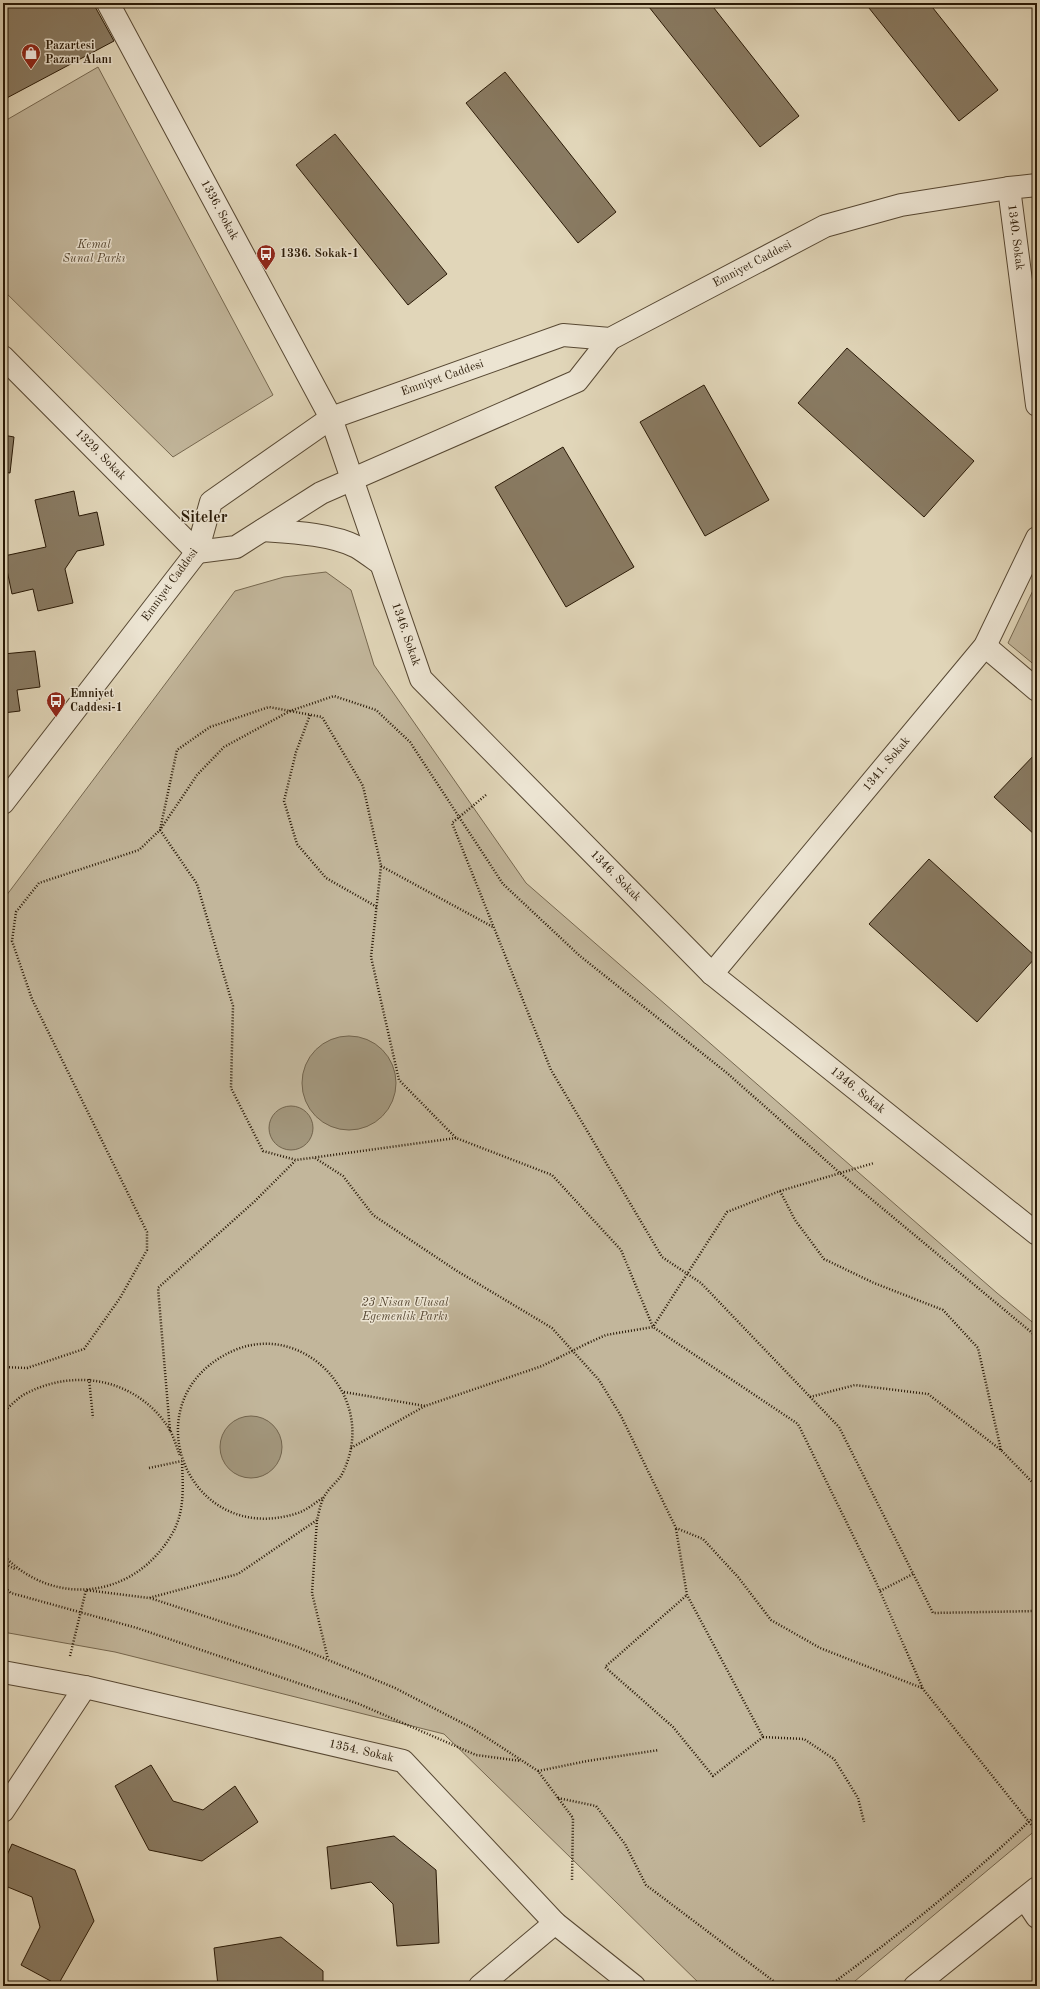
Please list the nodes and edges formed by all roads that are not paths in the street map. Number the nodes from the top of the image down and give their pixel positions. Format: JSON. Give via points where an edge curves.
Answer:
{"nodes":[{"id":1,"x":108,"y":3,"type":"edge"},
{"id":2,"x":1037,"y":185,"type":"edge"},
{"id":3,"x":1009,"y":188,"type":"junction"},
{"id":4,"x":610,"y":339,"type":"junction"},
{"id":5,"x":3,"y":357,"type":"edge"},
{"id":6,"x":1037,"y":404,"type":"edge"},
{"id":7,"x":330,"y":418,"type":"junction"},
{"id":8,"x":352,"y":480,"type":"junction"},
{"id":9,"x":263,"y":530,"type":"junction"},
{"id":10,"x":1037,"y":538,"type":"edge"},
{"id":11,"x":197,"y":552,"type":"junction"},
{"id":12,"x":380,"y":563,"type":"junction"},
{"id":13,"x":985,"y":646,"type":"junction"},
{"id":14,"x":1037,"y":690,"type":"edge"},
{"id":15,"x":3,"y":803,"type":"edge"},
{"id":16,"x":712,"y":974,"type":"junction"},
{"id":17,"x":1037,"y":1234,"type":"edge"},
{"id":18,"x":3,"y":1672,"type":"edge"},
{"id":19,"x":84,"y":1687,"type":"junction"},
{"id":20,"x":3,"y":1811,"type":"edge"},
{"id":21,"x":1031,"y":1893,"type":"edge"},
{"id":22,"x":1037,"y":1917,"type":"edge"},
{"id":23,"x":555,"y":1923,"type":"junction"},
{"id":24,"x":480,"y":1986,"type":"edge"},
{"id":25,"x":634,"y":1986,"type":"edge"},
{"id":26,"x":915,"y":1986,"type":"edge"}],
"edges":[{"from":1,"to":7,"type":"street","name":"1336. Sokak"},
{"from":2,"to":3,"type":"street","name":"Emniyet Caddesi"},
{"from":3,"to":4,"type":"street","name":"Emniyet Caddesi","via":[[901,205],[826,226]]},
{"from":3,"to":6,"type":"street","name":"1340. Sokak"},
{"from":4,"to":7,"type":"street","name":"Emniyet Caddesi","via":[[563,335]]},
{"from":4,"to":8,"type":"street","via":[[577,381]]},
{"from":5,"to":11,"type":"street","name":"1329. Sokak"},
{"from":7,"to":8,"type":"street","name":"1346. Sokak"},
{"from":7,"to":11,"type":"street","name":"Emniyet Caddesi","via":[[211,502]]},
{"from":8,"to":9,"type":"street","via":[[321,493]]},
{"from":8,"to":12,"type":"street","name":"1346. Sokak"},
{"from":9,"to":11,"type":"street","via":[[236,548]]},
{"from":9,"to":12,"type":"street","via":[[295,532],[335,540],[356,547]]},
{"from":10,"to":13,"type":"street","name":"1341. Sokak"},
{"from":11,"to":15,"type":"street","name":"Emniyet Caddesi"},
{"from":12,"to":16,"type":"street","name":"1346. Sokak","via":[[421,679]]},
{"from":13,"to":14,"type":"street"},
{"from":13,"to":16,"type":"street","name":"1341. Sokak"},
{"from":16,"to":17,"type":"street","name":"1346. Sokak"},
{"from":18,"to":19,"type":"street","name":"1354. Sokak"},
{"from":19,"to":20,"type":"street"},
{"from":19,"to":23,"type":"street","name":"1354. Sokak","via":[[403,1761]]},
{"from":21,"to":22,"type":"street"},
{"from":21,"to":26,"type":"street"},
{"from":23,"to":24,"type":"street"},
{"from":23,"to":25,"type":"street","name":"1354. Sokak"}]}
